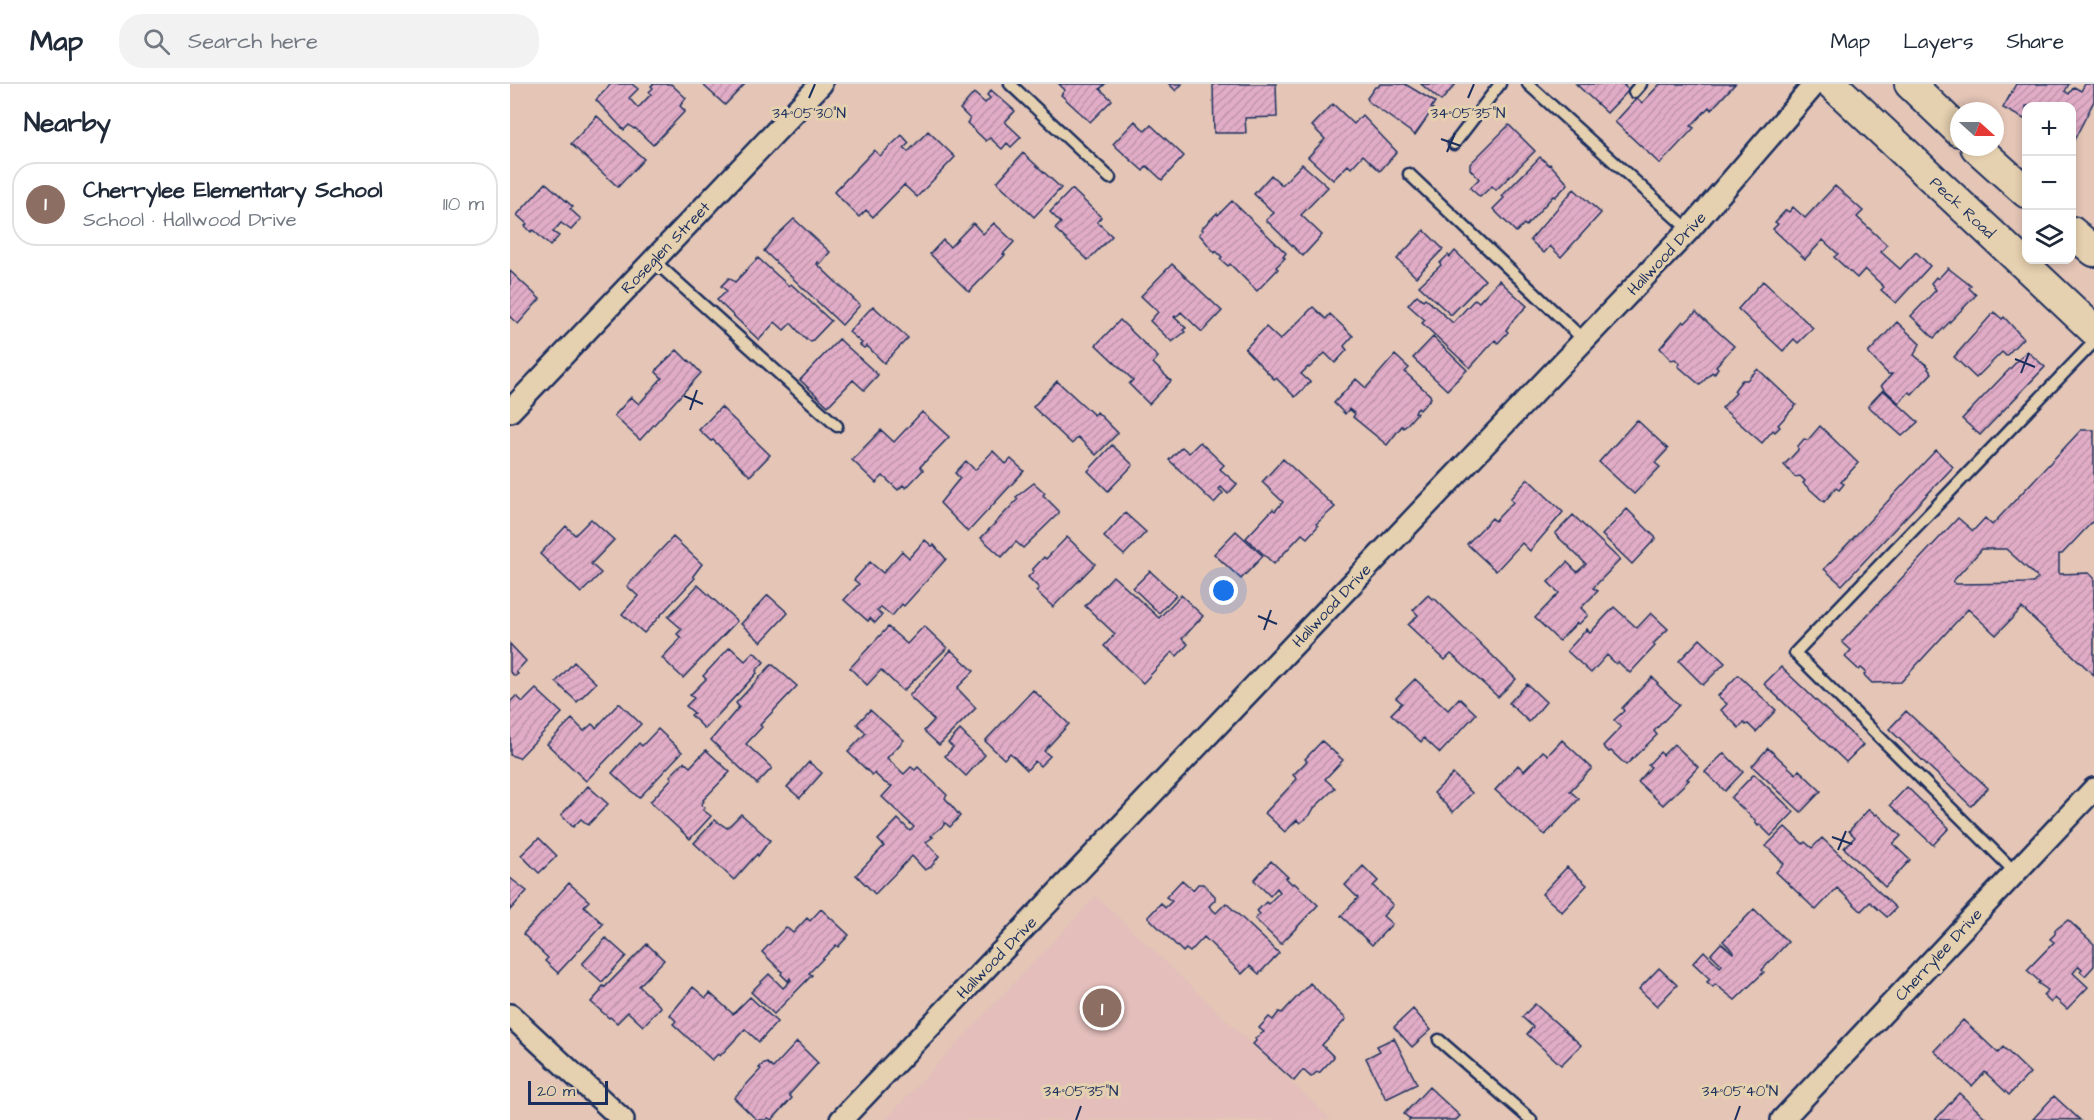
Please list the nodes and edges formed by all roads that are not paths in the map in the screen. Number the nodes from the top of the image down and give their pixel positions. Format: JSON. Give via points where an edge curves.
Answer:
{"nodes":[{"id":1,"x":821,"y":84,"type":"edge"},
{"id":2,"x":1010,"y":84,"type":"edge"},
{"id":3,"x":1500,"y":84,"type":"edge"},
{"id":4,"x":1528,"y":84,"type":"edge"},
{"id":5,"x":1815,"y":84,"type":"edge"},
{"id":6,"x":1832,"y":84,"type":"edge"},
{"id":7,"x":1910,"y":84,"type":"edge"},
{"id":8,"x":1950,"y":122,"type":"edge"},
{"id":9,"x":1454,"y":144,"type":"dead end"},
{"id":10,"x":1986,"y":156,"type":"edge"},
{"id":11,"x":1409,"y":174,"type":"dead end"},
{"id":12,"x":1110,"y":178,"type":"dead end"},
{"id":13,"x":2022,"y":188,"type":"edge"},
{"id":14,"x":1689,"y":230,"type":"junction"},
{"id":15,"x":2076,"y":235,"type":"edge"},
{"id":16,"x":2094,"y":251,"type":"edge"},
{"id":17,"x":653,"y":260,"type":"junction"},
{"id":18,"x":2094,"y":330,"type":"edge"},
{"id":19,"x":1584,"y":340,"type":"junction"},
{"id":20,"x":2094,"y":342,"type":"edge"},
{"id":21,"x":510,"y":411,"type":"edge"},
{"id":22,"x":837,"y":426,"type":"dead end"},
{"id":23,"x":2094,"y":789,"type":"edge"},
{"id":24,"x":2015,"y":872,"type":"junction"},
{"id":25,"x":510,"y":1015,"type":"edge"},
{"id":26,"x":1439,"y":1040,"type":"dead end"},
{"id":27,"x":623,"y":1120,"type":"edge"},
{"id":28,"x":841,"y":1120,"type":"edge"},
{"id":29,"x":1531,"y":1120,"type":"edge"},
{"id":30,"x":1782,"y":1120,"type":"edge"}],
"edges":[{"from":1,"to":17,"type":"street","name":"Roseglen Street"},
{"from":2,"to":12,"type":"lane"},
{"from":3,"to":9,"type":"lane"},
{"from":4,"to":14,"type":"lane"},
{"from":5,"to":14,"type":"street","name":"Hallwood Drive"},
{"from":6,"to":18,"type":"main road","name":"Peck Road"},
{"from":7,"to":8,"type":"main road"},
{"from":10,"to":13,"type":"main road"},
{"from":11,"to":19,"type":"lane"},
{"from":14,"to":19,"type":"street","name":"Hallwood Drive"},
{"from":15,"to":16,"type":"main road"},
{"from":17,"to":21,"type":"street","name":"Roseglen Street"},
{"from":17,"to":22,"type":"lane"},
{"from":19,"to":28,"type":"street","name":"Hallwood Drive"},
{"from":20,"to":24,"type":"lane","via":[[1795,653]]},
{"from":23,"to":24,"type":"street","name":"Cherrylee Drive"},
{"from":24,"to":30,"type":"street","name":"Cherrylee Drive"},
{"from":25,"to":27,"type":"street"},
{"from":26,"to":29,"type":"lane"}]}
